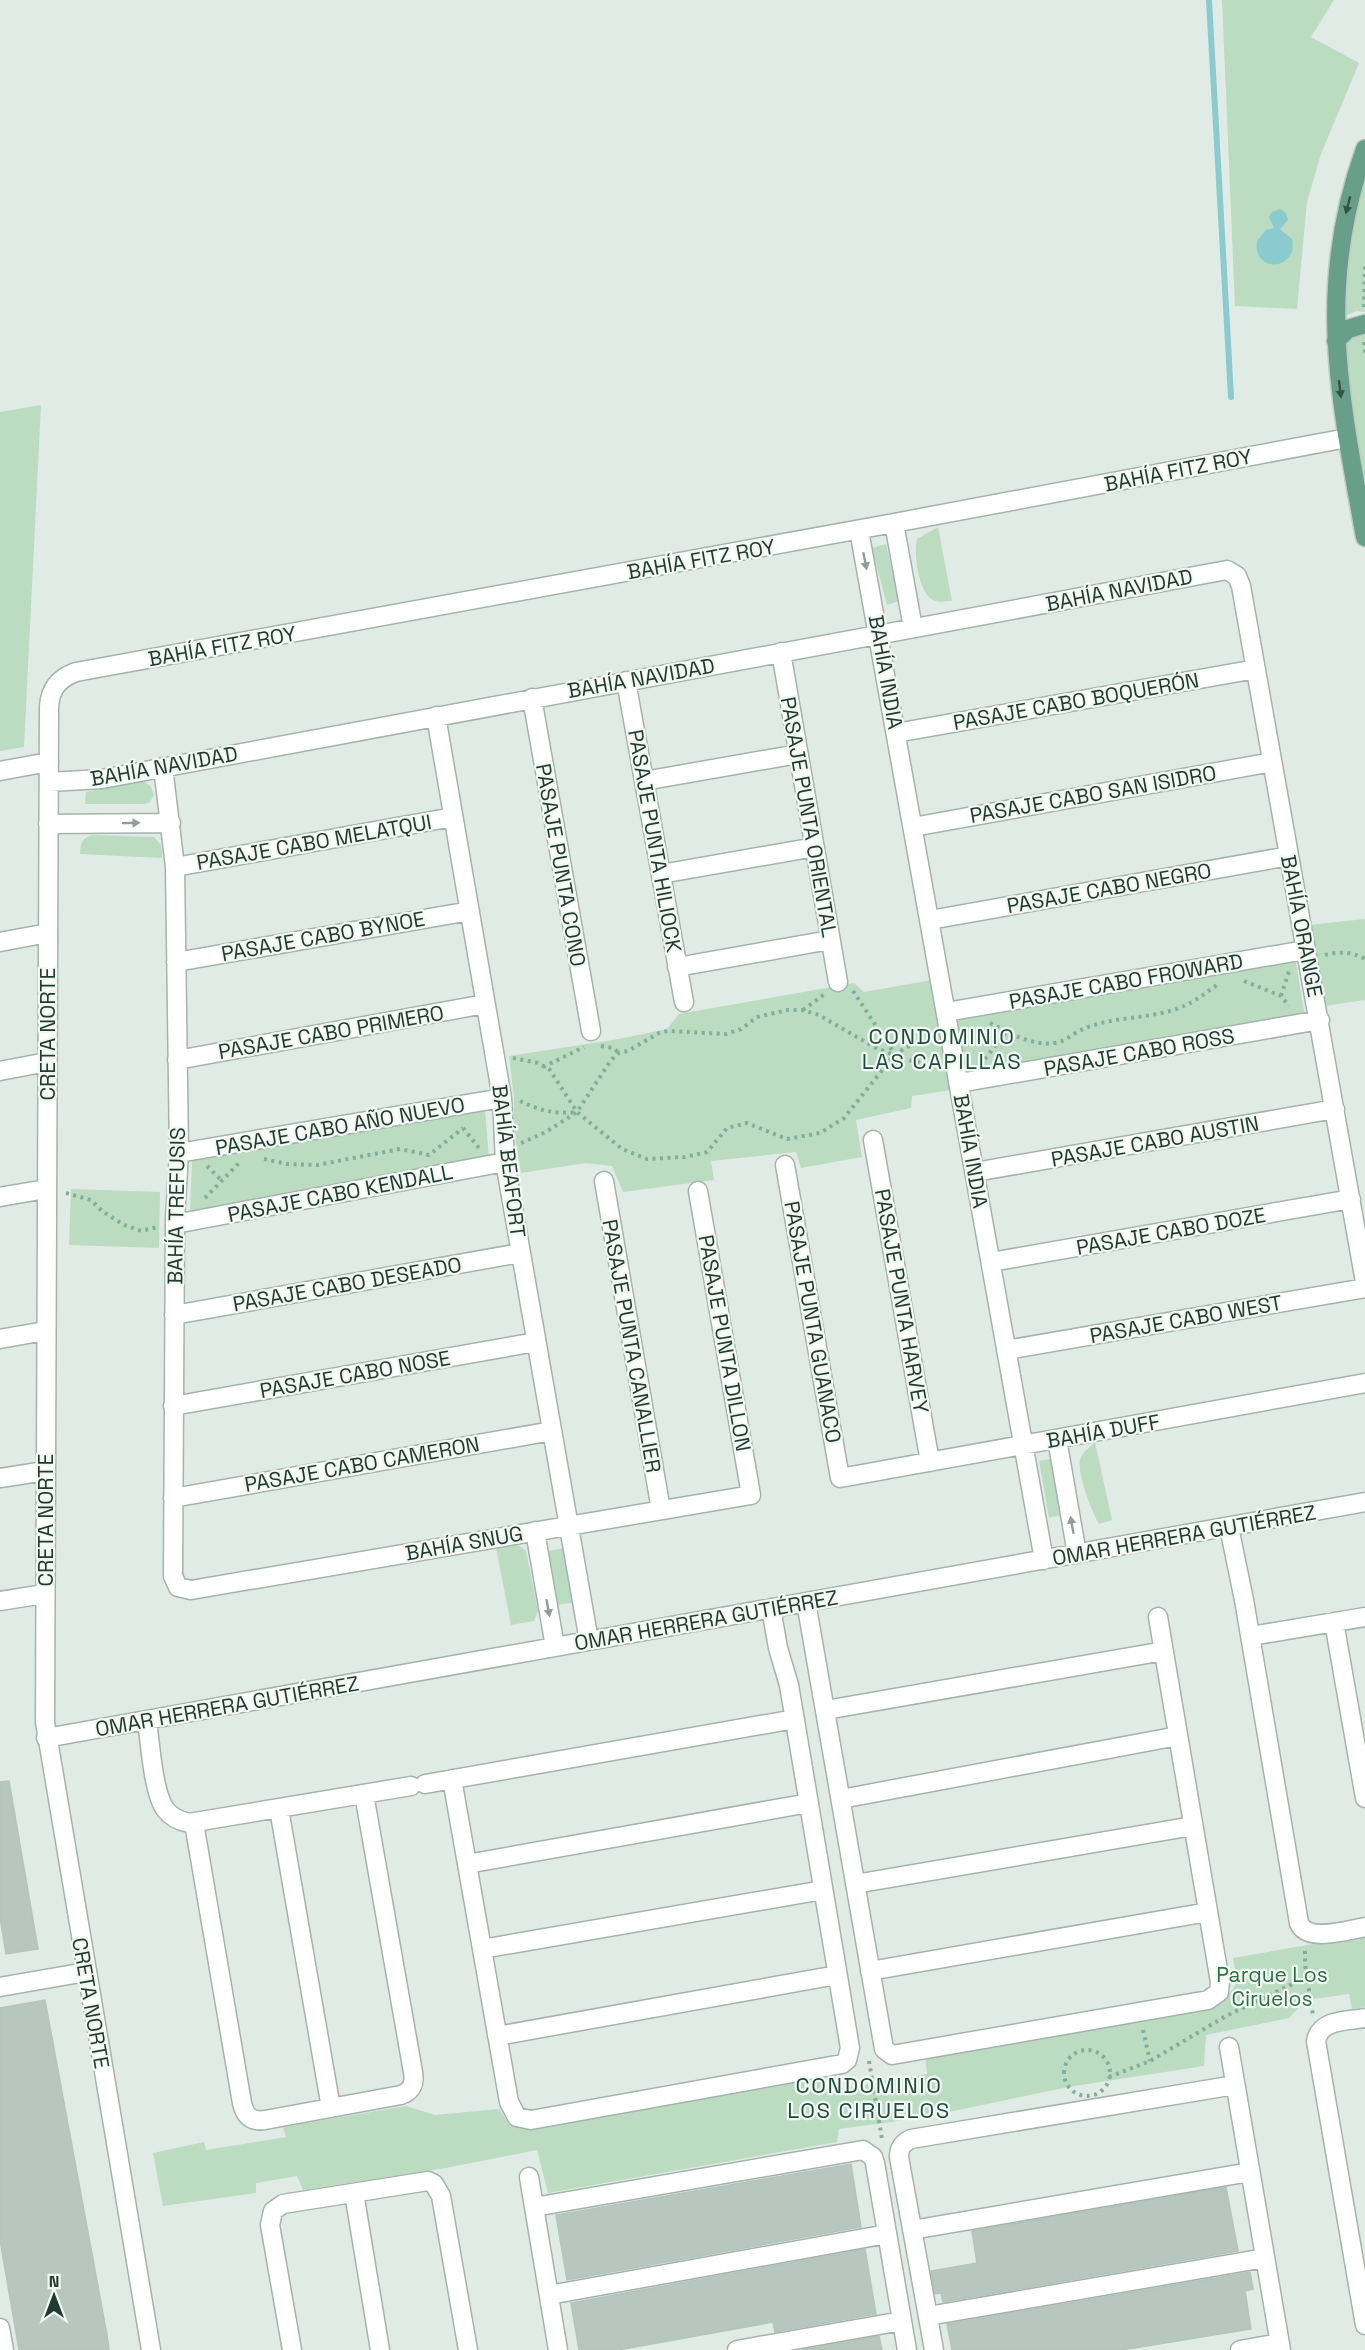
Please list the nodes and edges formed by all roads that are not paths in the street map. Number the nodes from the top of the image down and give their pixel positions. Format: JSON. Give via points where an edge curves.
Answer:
{"nodes":[{"id":1,"x":1365,"y":149,"type":"edge"},
{"id":2,"x":1365,"y":324,"type":"edge"},
{"id":3,"x":1336,"y":341,"type":"junction"},
{"id":4,"x":1347,"y":438,"type":"junction"},
{"id":5,"x":894,"y":523,"type":"junction"},
{"id":6,"x":860,"y":530,"type":"junction"},
{"id":7,"x":1365,"y":537,"type":"edge"},
{"id":8,"x":1233,"y":573,"type":"joint"},
{"id":9,"x":913,"y":628,"type":"junction"},
{"id":10,"x":879,"y":634,"type":"junction"},
{"id":11,"x":781,"y":652,"type":"junction"},
{"id":12,"x":1256,"y":669,"type":"junction"},
{"id":13,"x":626,"y":681,"type":"junction"},
{"id":14,"x":57,"y":684,"type":"joint"},
{"id":15,"x":532,"y":698,"type":"junction"},
{"id":16,"x":436,"y":716,"type":"junction"},
{"id":17,"x":897,"y":733,"type":"junction"},
{"id":18,"x":798,"y":754,"type":"junction"},
{"id":19,"x":49,"y":762,"type":"junction"},
{"id":20,"x":1272,"y":762,"type":"junction"},
{"id":21,"x":163,"y":767,"type":"junction"},
{"id":22,"x":0,"y":771,"type":"edge"},
{"id":23,"x":644,"y":781,"type":"junction"},
{"id":24,"x":49,"y":782,"type":"junction"},
{"id":25,"x":453,"y":817,"type":"junction"},
{"id":26,"x":171,"y":823,"type":"junction"},
{"id":27,"x":48,"y":824,"type":"junction"},
{"id":28,"x":913,"y":827,"type":"junction"},
{"id":29,"x":814,"y":847,"type":"junction"},
{"id":30,"x":1289,"y":856,"type":"junction"},
{"id":31,"x":175,"y":867,"type":"junction"},
{"id":32,"x":661,"y":874,"type":"junction"},
{"id":33,"x":470,"y":911,"type":"junction"},
{"id":34,"x":930,"y":920,"type":"junction"},
{"id":35,"x":48,"y":933,"type":"junction"},
{"id":36,"x":831,"y":940,"type":"junction"},
{"id":37,"x":0,"y":942,"type":"edge"},
{"id":38,"x":1305,"y":950,"type":"junction"},
{"id":39,"x":176,"y":962,"type":"junction"},
{"id":40,"x":677,"y":967,"type":"junction"},
{"id":41,"x":838,"y":982,"type":"road end"},
{"id":42,"x":684,"y":1002,"type":"dead end"},
{"id":43,"x":485,"y":1004,"type":"junction"},
{"id":44,"x":948,"y":1020,"type":"junction"},
{"id":45,"x":1311,"y":1022,"type":"junction"},
{"id":46,"x":591,"y":1031,"type":"dead end"},
{"id":47,"x":177,"y":1060,"type":"junction"},
{"id":48,"x":47,"y":1062,"type":"junction"},
{"id":49,"x":0,"y":1071,"type":"edge"},
{"id":50,"x":959,"y":1083,"type":"junction"},
{"id":51,"x":502,"y":1102,"type":"junction"},
{"id":52,"x":1335,"y":1109,"type":"junction"},
{"id":53,"x":873,"y":1140,"type":"dead end"},
{"id":54,"x":179,"y":1153,"type":"junction"},
{"id":55,"x":505,"y":1162,"type":"junction"},
{"id":56,"x":785,"y":1166,"type":"dead end"},
{"id":57,"x":975,"y":1172,"type":"junction"},
{"id":58,"x":604,"y":1181,"type":"dead end"},
{"id":59,"x":46,"y":1189,"type":"junction"},
{"id":60,"x":699,"y":1191,"type":"dead end"},
{"id":61,"x":0,"y":1197,"type":"edge"},
{"id":62,"x":1351,"y":1199,"type":"junction"},
{"id":63,"x":175,"y":1222,"type":"junction"},
{"id":64,"x":520,"y":1253,"type":"junction"},
{"id":65,"x":991,"y":1262,"type":"junction"},
{"id":66,"x":1365,"y":1282,"type":"edge"},
{"id":67,"x":1365,"y":1288,"type":"edge"},
{"id":68,"x":174,"y":1315,"type":"junction"},
{"id":69,"x":45,"y":1331,"type":"junction"},
{"id":70,"x":0,"y":1339,"type":"edge"},
{"id":71,"x":536,"y":1341,"type":"junction"},
{"id":72,"x":1006,"y":1350,"type":"junction"},
{"id":73,"x":1365,"y":1383,"type":"edge"},
{"id":74,"x":173,"y":1406,"type":"junction"},
{"id":75,"x":552,"y":1431,"type":"junction"},
{"id":76,"x":1058,"y":1439,"type":"junction"},
{"id":77,"x":1024,"y":1445,"type":"junction"},
{"id":78,"x":930,"y":1462,"type":"junction"},
{"id":79,"x":45,"y":1470,"type":"junction"},
{"id":80,"x":0,"y":1478,"type":"edge"},
{"id":81,"x":840,"y":1478,"type":"joint"},
{"id":82,"x":751,"y":1495,"type":"joint"},
{"id":83,"x":173,"y":1498,"type":"junction"},
{"id":84,"x":1365,"y":1502,"type":"edge"},
{"id":85,"x":661,"y":1510,"type":"junction"},
{"id":86,"x":569,"y":1526,"type":"junction"},
{"id":87,"x":1228,"y":1527,"type":"junction"},
{"id":88,"x":535,"y":1531,"type":"junction"},
{"id":89,"x":1077,"y":1554,"type":"junction"},
{"id":90,"x":1044,"y":1560,"type":"junction"},
{"id":91,"x":178,"y":1587,"type":"joint"},
{"id":92,"x":44,"y":1594,"type":"junction"},
{"id":93,"x":0,"y":1601,"type":"edge"},
{"id":94,"x":806,"y":1602,"type":"junction"},
{"id":95,"x":771,"y":1608,"type":"junction"},
{"id":96,"x":1158,"y":1617,"type":"dead end"},
{"id":97,"x":1365,"y":1617,"type":"edge"},
{"id":98,"x":1334,"y":1622,"type":"junction"},
{"id":99,"x":1251,"y":1636,"type":"junction"},
{"id":100,"x":589,"y":1641,"type":"junction"},
{"id":101,"x":555,"y":1647,"type":"junction"},
{"id":102,"x":1164,"y":1651,"type":"junction"},
{"id":103,"x":826,"y":1710,"type":"junction"},
{"id":104,"x":795,"y":1719,"type":"junction"},
{"id":105,"x":147,"y":1720,"type":"junction"},
{"id":106,"x":1178,"y":1736,"type":"junction"},
{"id":107,"x":46,"y":1738,"type":"junction"},
{"id":108,"x":452,"y":1779,"type":"junction"},
{"id":109,"x":364,"y":1794,"type":"junction"},
{"id":110,"x":1365,"y":1798,"type":"edge"},
{"id":111,"x":841,"y":1799,"type":"junction"},
{"id":112,"x":809,"y":1803,"type":"junction"},
{"id":113,"x":279,"y":1809,"type":"junction"},
{"id":114,"x":194,"y":1823,"type":"junction"},
{"id":115,"x":1194,"y":1826,"type":"junction"},
{"id":116,"x":467,"y":1864,"type":"junction"},
{"id":117,"x":855,"y":1884,"type":"junction"},
{"id":118,"x":823,"y":1890,"type":"junction"},
{"id":119,"x":1208,"y":1912,"type":"junction"},
{"id":120,"x":1365,"y":1927,"type":"edge"},
{"id":121,"x":482,"y":1949,"type":"junction"},
{"id":122,"x":870,"y":1971,"type":"junction"},
{"id":123,"x":86,"y":1972,"type":"junction"},
{"id":124,"x":837,"y":1975,"type":"junction"},
{"id":125,"x":0,"y":1987,"type":"edge"},
{"id":126,"x":1365,"y":2018,"type":"edge"},
{"id":127,"x":497,"y":2036,"type":"junction"},
{"id":128,"x":1229,"y":2047,"type":"dead end"},
{"id":129,"x":1235,"y":2085,"type":"junction"},
{"id":130,"x":331,"y":2108,"type":"junction"},
{"id":131,"x":1250,"y":2172,"type":"junction"},
{"id":132,"x":529,"y":2177,"type":"dead end"},
{"id":133,"x":354,"y":2193,"type":"junction"},
{"id":134,"x":534,"y":2207,"type":"junction"},
{"id":135,"x":912,"y":2230,"type":"junction"},
{"id":136,"x":887,"y":2234,"type":"junction"},
{"id":137,"x":1265,"y":2258,"type":"junction"},
{"id":138,"x":549,"y":2295,"type":"junction"},
{"id":139,"x":928,"y":2316,"type":"junction"},
{"id":140,"x":902,"y":2321,"type":"junction"},
{"id":141,"x":1365,"y":2325,"type":"edge"},
{"id":142,"x":0,"y":2328,"type":"edge"},
{"id":143,"x":1280,"y":2347,"type":"edge"},
{"id":144,"x":4,"y":2350,"type":"edge"},
{"id":145,"x":151,"y":2350,"type":"edge"},
{"id":146,"x":292,"y":2350,"type":"edge"},
{"id":147,"x":380,"y":2350,"type":"edge"},
{"id":148,"x":468,"y":2350,"type":"edge"},
{"id":149,"x":558,"y":2350,"type":"edge"},
{"id":150,"x":737,"y":2350,"type":"edge"},
{"id":151,"x":907,"y":2350,"type":"edge"},
{"id":152,"x":934,"y":2350,"type":"edge"},
{"id":153,"x":1240,"y":2350,"type":"edge"}],
"edges":[{"from":1,"to":3,"type":"main road","one_way":true,"via":[[1339,248]]},
{"from":2,"to":3,"type":"main road","via":[[1348,329]]},
{"from":3,"to":4,"type":"main road","one_way":true},
{"from":4,"to":5,"type":"street","name":"BAHÍA FITZ ROY"},
{"from":4,"to":7,"type":"main road"},
{"from":5,"to":6,"type":"street","name":"BAHÍA FITZ ROY"},
{"from":5,"to":9,"type":"street","name":"BAHÍA INDIA"},
{"from":6,"to":10,"type":"street","name":"BAHÍA INDIA","one_way":true},
{"from":6,"to":14,"type":"street","name":"BAHÍA FITZ ROY","via":[[76,672]]},
{"from":8,"to":9,"type":"street","name":"BAHÍA NAVIDAD","via":[[1220,571]]},
{"from":8,"to":12,"type":"street","name":"BAHÍA ORANGE","via":[[1240,581]]},
{"from":9,"to":10,"type":"street","name":"BAHÍA NAVIDAD"},
{"from":10,"to":11,"type":"street","name":"BAHÍA NAVIDAD"},
{"from":10,"to":17,"type":"street","name":"BAHÍA INDIA"},
{"from":11,"to":13,"type":"street","name":"BAHÍA NAVIDAD"},
{"from":11,"to":18,"type":"street","name":"PASAJE PUNTA ORIENTAL"},
{"from":12,"to":17,"type":"street","name":"PASAJE CABO BOQUERÓN"},
{"from":12,"to":20,"type":"street","name":"BAHÍA ORANGE"},
{"from":13,"to":15,"type":"street","name":"BAHÍA NAVIDAD"},
{"from":13,"to":23,"type":"street","name":"PASAJE PUNTA HILIOCK"},
{"from":14,"to":19,"type":"street","name":"CRETA NORTE","via":[[50,698]]},
{"from":15,"to":16,"type":"street","name":"BAHÍA NAVIDAD"},
{"from":15,"to":46,"type":"street","name":"PASAJE PUNTA CONO"},
{"from":16,"to":21,"type":"street","name":"BAHÍA NAVIDAD"},
{"from":16,"to":25,"type":"street","name":"BAHÍA BEAFORT"},
{"from":17,"to":28,"type":"street","name":"BAHÍA INDIA"},
{"from":18,"to":23,"type":"street"},
{"from":18,"to":29,"type":"street","name":"PASAJE PUNTA ORIENTAL"},
{"from":19,"to":22,"type":"street"},
{"from":19,"to":24,"type":"street","name":"CRETA NORTE"},
{"from":20,"to":28,"type":"street","name":"PASAJE CABO SAN ISIDRO"},
{"from":20,"to":30,"type":"street","name":"BAHÍA ORANGE"},
{"from":21,"to":24,"type":"street","name":"BAHÍA NAVIDAD","via":[[89,780]]},
{"from":21,"to":26,"type":"street","name":"BAHÍA TREFUSIS"},
{"from":23,"to":32,"type":"street","name":"PASAJE PUNTA HILIOCK"},
{"from":24,"to":27,"type":"street","name":"CRETA NORTE"},
{"from":25,"to":31,"type":"street","name":"PASAJE CABO MELATQUI"},
{"from":25,"to":33,"type":"street","name":"BAHÍA BEAFORT"},
{"from":27,"to":26,"type":"street","one_way":true},
{"from":26,"to":31,"type":"street","name":"BAHÍA TREFUSIS"},
{"from":27,"to":35,"type":"street","name":"CRETA NORTE"},
{"from":28,"to":34,"type":"street","name":"BAHÍA INDIA"},
{"from":29,"to":32,"type":"street"},
{"from":29,"to":36,"type":"street","name":"PASAJE PUNTA ORIENTAL"},
{"from":30,"to":34,"type":"street","name":"PASAJE CABO NEGRO"},
{"from":30,"to":38,"type":"street","name":"BAHÍA ORANGE"},
{"from":31,"to":39,"type":"street","name":"BAHÍA TREFUSIS"},
{"from":32,"to":40,"type":"street","name":"PASAJE PUNTA HILIOCK"},
{"from":33,"to":39,"type":"street","name":"PASAJE CABO BYNOE"},
{"from":33,"to":43,"type":"street","name":"BAHÍA BEAFORT"},
{"from":34,"to":44,"type":"street","name":"BAHÍA INDIA"},
{"from":35,"to":37,"type":"street"},
{"from":35,"to":48,"type":"street","name":"CRETA NORTE"},
{"from":36,"to":40,"type":"street"},
{"from":36,"to":41,"type":"street","name":"PASAJE PUNTA ORIENTAL"},
{"from":38,"to":44,"type":"street","name":"PASAJE CABO FROWARD"},
{"from":38,"to":45,"type":"street","name":"BAHÍA ORANGE"},
{"from":39,"to":47,"type":"street","name":"BAHÍA TREFUSIS"},
{"from":40,"to":42,"type":"street","name":"PASAJE PUNTA HILIOCK"},
{"from":43,"to":47,"type":"street","name":"PASAJE CABO PRIMERO"},
{"from":43,"to":51,"type":"street","name":"BAHÍA BEAFORT"},
{"from":44,"to":50,"type":"street","name":"BAHÍA INDIA"},
{"from":45,"to":50,"type":"street","name":"PASAJE CABO ROSS"},
{"from":45,"to":52,"type":"street","name":"BAHÍA ORANGE"},
{"from":47,"to":54,"type":"street","name":"BAHÍA TREFUSIS"},
{"from":48,"to":49,"type":"street"},
{"from":48,"to":59,"type":"street","name":"CRETA NORTE"},
{"from":50,"to":57,"type":"street","name":"BAHÍA INDIA"},
{"from":51,"to":54,"type":"street","name":"PASAJE CABO AÑO NUEVO"},
{"from":51,"to":55,"type":"street","name":"BAHÍA BEAFORT"},
{"from":52,"to":57,"type":"street","name":"PASAJE CABO AUSTIN"},
{"from":52,"to":62,"type":"street","name":"BAHÍA ORANGE"},
{"from":53,"to":78,"type":"street","name":"PASAJE PUNTA HARVEY"},
{"from":54,"to":63,"type":"street","name":"BAHÍA TREFUSIS"},
{"from":55,"to":63,"type":"street","name":"PASAJE CABO KENDALL"},
{"from":55,"to":64,"type":"street","name":"BAHÍA BEAFORT"},
{"from":56,"to":81,"type":"street","name":"PASAJE PUNTA GUANACO"},
{"from":57,"to":65,"type":"street","name":"BAHÍA INDIA"},
{"from":58,"to":85,"type":"street","name":"PASAJE PUNTA CANALLIER"},
{"from":59,"to":61,"type":"street"},
{"from":59,"to":69,"type":"street","name":"CRETA NORTE"},
{"from":60,"to":82,"type":"street","name":"PASAJE PUNTA DILLON"},
{"from":62,"to":65,"type":"street","name":"PASAJE CABO DOZE"},
{"from":62,"to":66,"type":"street","name":"BAHÍA ORANGE"},
{"from":63,"to":68,"type":"street","name":"BAHÍA TREFUSIS"},
{"from":64,"to":68,"type":"street","name":"PASAJE CABO DESEADO"},
{"from":64,"to":71,"type":"street","name":"BAHÍA BEAFORT"},
{"from":65,"to":72,"type":"street","name":"BAHÍA INDIA"},
{"from":67,"to":72,"type":"street","name":"PASAJE CABO WEST"},
{"from":68,"to":74,"type":"street","name":"BAHÍA TREFUSIS"},
{"from":69,"to":70,"type":"street"},
{"from":69,"to":79,"type":"street","name":"CRETA NORTE"},
{"from":71,"to":74,"type":"street","name":"PASAJE CABO NOSE"},
{"from":71,"to":75,"type":"street","name":"BAHÍA BEAFORT"},
{"from":72,"to":77,"type":"street","name":"BAHÍA INDIA"},
{"from":73,"to":76,"type":"street","name":"BAHÍA DUFF"},
{"from":74,"to":83,"type":"street","name":"BAHÍA TREFUSIS"},
{"from":75,"to":83,"type":"street","name":"PASAJE CABO CAMERON"},
{"from":75,"to":86,"type":"street","name":"BAHÍA BEAFORT"},
{"from":76,"to":77,"type":"street","name":"BAHÍA DUFF"},
{"from":89,"to":76,"type":"street","one_way":true},
{"from":77,"to":78,"type":"street","name":"BAHÍA DUFF"},
{"from":77,"to":90,"type":"street","name":"BAHÍA INDIA"},
{"from":78,"to":81,"type":"street","name":"BAHÍA DUFF"},
{"from":79,"to":80,"type":"street"},
{"from":79,"to":92,"type":"street","name":"CRETA NORTE"},
{"from":82,"to":85,"type":"street","name":"BAHÍA SNUG"},
{"from":83,"to":91,"type":"street","name":"BAHÍA TREFUSIS","via":[[172,1576]]},
{"from":84,"to":87,"type":"street","name":"OMAR HERRERA GUTIÉRREZ"},
{"from":85,"to":86,"type":"street","name":"BAHÍA SNUG"},
{"from":86,"to":88,"type":"street","name":"BAHÍA SNUG"},
{"from":86,"to":100,"type":"street","name":"BAHÍA BEAFORT"},
{"from":87,"to":89,"type":"street","name":"OMAR HERRERA GUTIÉRREZ"},
{"from":87,"to":99,"type":"street"},
{"from":88,"to":91,"type":"street","name":"BAHÍA SNUG","via":[[191,1590]]},
{"from":88,"to":101,"type":"street","one_way":true},
{"from":89,"to":90,"type":"street","name":"OMAR HERRERA GUTIÉRREZ"},
{"from":90,"to":94,"type":"street","name":"OMAR HERRERA GUTIÉRREZ"},
{"from":92,"to":93,"type":"street"},
{"from":92,"to":107,"type":"street","name":"CRETA NORTE"},
{"from":94,"to":95,"type":"street","name":"OMAR HERRERA GUTIÉRREZ"},
{"from":94,"to":103,"type":"street"},
{"from":95,"to":100,"type":"street","name":"OMAR HERRERA GUTIÉRREZ"},
{"from":95,"to":104,"type":"street"},
{"from":96,"to":102,"type":"street"},
{"from":97,"to":98,"type":"street"},
{"from":98,"to":99,"type":"street"},
{"from":98,"to":110,"type":"street"},
{"from":99,"to":120,"type":"street","via":[[1299,1923],[1306,1932],[1316,1934]]},
{"from":100,"to":101,"type":"street","name":"OMAR HERRERA GUTIÉRREZ"},
{"from":101,"to":105,"type":"street","name":"OMAR HERRERA GUTIÉRREZ"},
{"from":102,"to":103,"type":"street"},
{"from":102,"to":106,"type":"street"},
{"from":103,"to":111,"type":"street"},
{"from":104,"to":108,"type":"street"},
{"from":104,"to":112,"type":"street"},
{"from":105,"to":107,"type":"street","name":"OMAR HERRERA GUTIÉRREZ"},
{"from":105,"to":114,"type":"street","via":[[160,1799],[176,1819]]},
{"from":106,"to":111,"type":"street"},
{"from":106,"to":115,"type":"street"},
{"from":107,"to":123,"type":"street","name":"CRETA NORTE"},
{"from":108,"to":109,"type":"street"},
{"from":108,"to":116,"type":"street"},
{"from":109,"to":113,"type":"street"},
{"from":109,"to":130,"type":"street","via":[[414,2078],[411,2088],[401,2095]]},
{"from":111,"to":117,"type":"street"},
{"from":112,"to":116,"type":"street"},
{"from":112,"to":118,"type":"street"},
{"from":113,"to":114,"type":"street"},
{"from":113,"to":130,"type":"street"},
{"from":114,"to":130,"type":"street","via":[[246,2114],[259,2121]]},
{"from":115,"to":117,"type":"street"},
{"from":115,"to":119,"type":"street"},
{"from":116,"to":121,"type":"street"},
{"from":117,"to":122,"type":"street"},
{"from":118,"to":121,"type":"street"},
{"from":118,"to":124,"type":"street"},
{"from":119,"to":122,"type":"street"},
{"from":119,"to":122,"type":"street","via":[[1219,1992],[1208,2000],[1140,2012],[892,2055],[884,2049]]},
{"from":121,"to":127,"type":"street"},
{"from":123,"to":125,"type":"street"},
{"from":123,"to":145,"type":"street","name":"CRETA NORTE"},
{"from":124,"to":127,"type":"street"},
{"from":124,"to":127,"type":"street","via":[[850,2048],[842,2064],[531,2120],[517,2117],[510,2108]]},
{"from":126,"to":141,"type":"street","via":[[1327,2025],[1320,2031],[1317,2046]]},
{"from":128,"to":129,"type":"street"},
{"from":129,"to":131,"type":"street"},
{"from":129,"to":135,"type":"street","via":[[911,2139],[903,2144],[899,2157]]},
{"from":131,"to":135,"type":"street"},
{"from":131,"to":137,"type":"street"},
{"from":132,"to":134,"type":"street"},
{"from":133,"to":146,"type":"street","via":[[283,2204],[270,2215]]},
{"from":133,"to":147,"type":"street"},
{"from":133,"to":148,"type":"street","via":[[428,2181],[439,2189]]},
{"from":134,"to":136,"type":"street","via":[[863,2150],[875,2163]]},
{"from":134,"to":138,"type":"street"},
{"from":135,"to":139,"type":"street"},
{"from":136,"to":138,"type":"street"},
{"from":136,"to":140,"type":"street"},
{"from":137,"to":139,"type":"street"},
{"from":137,"to":143,"type":"street"},
{"from":138,"to":149,"type":"street"},
{"from":139,"to":152,"type":"street"},
{"from":140,"to":150,"type":"street"},
{"from":140,"to":151,"type":"street"},
{"from":142,"to":144,"type":"street"},
{"from":143,"to":153,"type":"street"}]}
